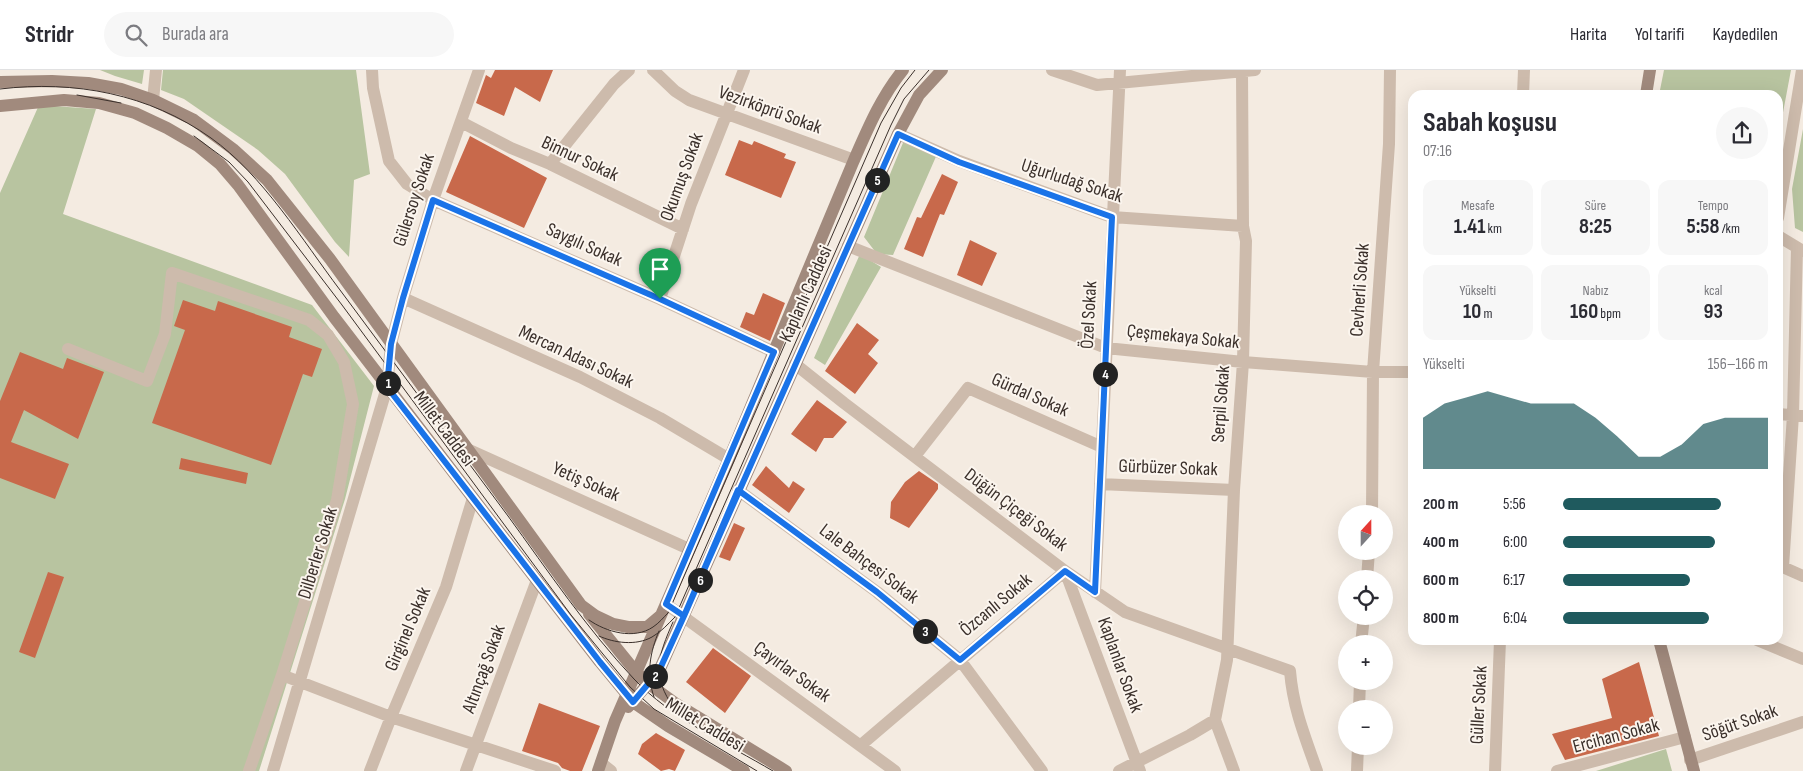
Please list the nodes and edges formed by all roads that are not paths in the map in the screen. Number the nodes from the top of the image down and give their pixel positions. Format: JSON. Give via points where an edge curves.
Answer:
{"nodes":[{"id":1,"x":156,"y":70,"type":"edge"},
{"id":2,"x":372,"y":70,"type":"edge"},
{"id":3,"x":479,"y":70,"type":"edge"},
{"id":4,"x":629,"y":70,"type":"edge"},
{"id":5,"x":654,"y":70,"type":"edge"},
{"id":6,"x":744,"y":70,"type":"edge"},
{"id":7,"x":903,"y":70,"type":"edge"},
{"id":8,"x":942,"y":70,"type":"edge"},
{"id":9,"x":1052,"y":70,"type":"edge"},
{"id":10,"x":1120,"y":70,"type":"edge"},
{"id":11,"x":1255,"y":70,"type":"edge"},
{"id":12,"x":1390,"y":70,"type":"edge"},
{"id":13,"x":1524,"y":70,"type":"edge"},
{"id":14,"x":1650,"y":70,"type":"edge"},
{"id":15,"x":1802,"y":70,"type":"edge"},
{"id":16,"x":1242,"y":72,"type":"junction"},
{"id":17,"x":0,"y":82,"type":"edge"},
{"id":18,"x":1119,"y":83,"type":"junction"},
{"id":19,"x":1523,"y":90,"type":"edge"},
{"id":20,"x":1647,"y":90,"type":"edge"},
{"id":21,"x":153,"y":100,"type":"junction"},
{"id":22,"x":0,"y":106,"type":"edge"},
{"id":23,"x":726,"y":114,"type":"junction"},
{"id":24,"x":461,"y":122,"type":"junction"},
{"id":25,"x":898,"y":134,"type":"junction"},
{"id":26,"x":854,"y":160,"type":"junction"},
{"id":27,"x":550,"y":164,"type":"junction"},
{"id":28,"x":1783,"y":187,"type":"edge"},
{"id":29,"x":433,"y":200,"type":"junction"},
{"id":30,"x":1112,"y":217,"type":"junction"},
{"id":31,"x":1243,"y":226,"type":"junction"},
{"id":32,"x":683,"y":229,"type":"junction"},
{"id":33,"x":1783,"y":239,"type":"edge"},
{"id":34,"x":848,"y":246,"type":"junction"},
{"id":35,"x":1800,"y":250,"type":"edge"},
{"id":36,"x":403,"y":298,"type":"junction"},
{"id":37,"x":660,"y":299,"type":"junction"},
{"id":38,"x":391,"y":344,"type":"junction"},
{"id":39,"x":1106,"y":348,"type":"junction"},
{"id":40,"x":68,"y":349,"type":"dead end"},
{"id":41,"x":774,"y":352,"type":"junction"},
{"id":42,"x":1243,"y":362,"type":"junction"},
{"id":43,"x":795,"y":364,"type":"junction"},
{"id":44,"x":1373,"y":372,"type":"junction"},
{"id":45,"x":1408,"y":372,"type":"edge"},
{"id":46,"x":387,"y":387,"type":"junction"},
{"id":47,"x":1783,"y":414,"type":"edge"},
{"id":48,"x":1798,"y":416,"type":"edge"},
{"id":49,"x":1102,"y":447,"type":"junction"},
{"id":50,"x":467,"y":449,"type":"junction"},
{"id":51,"x":915,"y":456,"type":"junction"},
{"id":52,"x":728,"y":459,"type":"junction"},
{"id":53,"x":1100,"y":484,"type":"junction"},
{"id":54,"x":738,"y":490,"type":"junction"},
{"id":55,"x":1234,"y":490,"type":"junction"},
{"id":56,"x":472,"y":498,"type":"junction"},
{"id":57,"x":1372,"y":505,"type":"edge"},
{"id":58,"x":1783,"y":541,"type":"edge"},
{"id":59,"x":689,"y":549,"type":"junction"},
{"id":60,"x":1783,"y":567,"type":"edge"},
{"id":61,"x":1065,"y":571,"type":"junction"},
{"id":62,"x":1803,"y":576,"type":"edge"},
{"id":63,"x":537,"y":580,"type":"junction"},
{"id":64,"x":1095,"y":592,"type":"junction"},
{"id":65,"x":581,"y":604,"type":"junction"},
{"id":66,"x":666,"y":604,"type":"junction"},
{"id":67,"x":660,"y":616,"type":"junction"},
{"id":68,"x":684,"y":616,"type":"junction"},
{"id":69,"x":1500,"y":645,"type":"edge"},
{"id":70,"x":1660,"y":645,"type":"edge"},
{"id":71,"x":1769,"y":645,"type":"edge"},
{"id":72,"x":1227,"y":649,"type":"junction"},
{"id":73,"x":1803,"y":659,"type":"edge"},
{"id":74,"x":960,"y":660,"type":"junction"},
{"id":75,"x":636,"y":672,"type":"junction"},
{"id":76,"x":282,"y":676,"type":"junction"},
{"id":77,"x":300,"y":681,"type":"junction"},
{"id":78,"x":649,"y":684,"type":"junction"},
{"id":79,"x":630,"y":698,"type":"junction"},
{"id":80,"x":391,"y":717,"type":"junction"},
{"id":81,"x":1215,"y":720,"type":"junction"},
{"id":82,"x":1803,"y":722,"type":"edge"},
{"id":83,"x":1685,"y":737,"type":"junction"},
{"id":84,"x":476,"y":745,"type":"junction"},
{"id":85,"x":861,"y":745,"type":"junction"},
{"id":86,"x":1358,"y":755,"type":"edge"},
{"id":87,"x":1692,"y":766,"type":"edge"},
{"id":88,"x":1138,"y":767,"type":"edge"},
{"id":89,"x":603,"y":768,"type":"edge"},
{"id":90,"x":249,"y":771,"type":"edge"},
{"id":91,"x":273,"y":771,"type":"edge"},
{"id":92,"x":370,"y":771,"type":"edge"},
{"id":93,"x":466,"y":771,"type":"edge"},
{"id":94,"x":555,"y":771,"type":"edge"},
{"id":95,"x":744,"y":771,"type":"edge"},
{"id":96,"x":786,"y":771,"type":"edge"},
{"id":97,"x":895,"y":771,"type":"edge"},
{"id":98,"x":1042,"y":771,"type":"edge"},
{"id":99,"x":1119,"y":771,"type":"edge"},
{"id":100,"x":1234,"y":771,"type":"edge"},
{"id":101,"x":1317,"y":771,"type":"edge"},
{"id":102,"x":1357,"y":771,"type":"edge"},
{"id":103,"x":1495,"y":771,"type":"edge"},
{"id":104,"x":1558,"y":771,"type":"edge"}],
"edges":[{"from":1,"to":21,"type":"street"},
{"from":2,"to":29,"type":"street","name":"Saygılı Sokak","via":[[389,161],[407,184]]},
{"from":3,"to":24,"type":"street","name":"Gülersoy Sokak"},
{"from":4,"to":27,"type":"street"},
{"from":5,"to":23,"type":"street","name":"Vezirköprü Sokak","via":[[689,100]]},
{"from":6,"to":23,"type":"street","name":"Okumuş Sokak"},
{"from":7,"to":26,"type":"main road","name":"Kaplanlı Caddesi","via":[[889,87]]},
{"from":8,"to":25,"type":"main road","name":"Kaplanlı Caddesi","via":[[919,96]]},
{"from":9,"to":18,"type":"street","via":[[1097,85]]},
{"from":10,"to":18,"type":"street","name":"Özel Sokak"},
{"from":11,"to":16,"type":"street"},
{"from":12,"to":44,"type":"street","name":"Cevherli Sokak","via":[[1389,144]]},
{"from":13,"to":19,"type":"street"},
{"from":14,"to":20,"type":"main road"},
{"from":15,"to":28,"type":"street"},
{"from":16,"to":18,"type":"street"},
{"from":16,"to":31,"type":"street","name":"Serpil Sokak"},
{"from":17,"to":21,"type":"main road","name":"Millet Caddesi","via":[[88,83],[121,89]]},
{"from":18,"to":30,"type":"street","name":"Özel Sokak"},
{"from":21,"to":38,"type":"main road","name":"Millet Caddesi","via":[[194,120],[234,148],[267,180],[330,259]]},
{"from":22,"to":46,"type":"main road","name":"Millet Caddesi","via":[[64,100],[98,104],[135,113],[198,146],[238,185]]},
{"from":23,"to":26,"type":"street","name":"Vezirköprü Sokak"},
{"from":23,"to":32,"type":"street","name":"Okumuş Sokak"},
{"from":24,"to":27,"type":"street","name":"Binnur Sokak"},
{"from":24,"to":29,"type":"street","name":"Gülersoy Sokak"},
{"from":25,"to":30,"type":"street","name":"Uğurludağ Sokak","via":[[959,162]]},
{"from":25,"to":34,"type":"main road","name":"Kaplanlı Caddesi"},
{"from":26,"to":41,"type":"main road","name":"Kaplanlı Caddesi"},
{"from":27,"to":32,"type":"street","name":"Binnur Sokak"},
{"from":29,"to":36,"type":"street","name":"Gülersoy Sokak"},
{"from":29,"to":37,"type":"street","name":"Saygılı Sokak"},
{"from":30,"to":31,"type":"street","name":"Uğurludağ Sokak"},
{"from":30,"to":39,"type":"street","name":"Özel Sokak"},
{"from":31,"to":42,"type":"street","name":"Serpil Sokak","via":[[1246,241]]},
{"from":32,"to":37,"type":"street","name":"Okumuş Sokak"},
{"from":33,"to":35,"type":"street"},
{"from":34,"to":39,"type":"street","name":"Çeşmekaya Sokak"},
{"from":34,"to":43,"type":"main road","name":"Kaplanlı Caddesi"},
{"from":35,"to":48,"type":"street"},
{"from":36,"to":38,"type":"street","name":"Gülersoy Sokak"},
{"from":36,"to":52,"type":"street","name":"Mercan Adası Sokak","via":[[580,377],[660,418]]},
{"from":37,"to":41,"type":"street","name":"Saygılı Sokak"},
{"from":38,"to":46,"type":"street","name":"Dilberler Sokak"},
{"from":38,"to":50,"type":"main road","name":"Millet Caddesi"},
{"from":39,"to":42,"type":"street","name":"Çeşmekaya Sokak"},
{"from":39,"to":49,"type":"street","name":"Özel Sokak"},
{"from":40,"to":76,"type":"street","via":[[147,381],[165,334],[172,273],[309,320],[328,335],[344,362],[353,404],[337,500]]},
{"from":41,"to":52,"type":"main road","name":"Kaplanlı Caddesi"},
{"from":42,"to":44,"type":"street","name":"Çeşmekaya Sokak"},
{"from":42,"to":55,"type":"street","name":"Serpil Sokak"},
{"from":43,"to":51,"type":"street","name":"Düğün Çiçeği Sokak"},
{"from":43,"to":54,"type":"main road","name":"Kaplanlı Caddesi"},
{"from":44,"to":45,"type":"street","name":"Çeşmekaya Sokak"},
{"from":44,"to":57,"type":"street","name":"Cevherli Sokak"},
{"from":46,"to":56,"type":"main road","name":"Millet Caddesi"},
{"from":46,"to":77,"type":"street","name":"Dilberler Sokak"},
{"from":47,"to":48,"type":"street"},
{"from":48,"to":58,"type":"street"},
{"from":49,"to":51,"type":"street","name":"Gürdal Sokak","via":[[968,388]]},
{"from":49,"to":53,"type":"street","name":"Özel Sokak"},
{"from":50,"to":59,"type":"street","name":"Yetiş Sokak"},
{"from":50,"to":65,"type":"main road","name":"Millet Caddesi"},
{"from":51,"to":61,"type":"street","name":"Düğün Çiçeği Sokak"},
{"from":52,"to":59,"type":"main road","name":"Kaplanlı Caddesi"},
{"from":53,"to":55,"type":"street","name":"Gürbüzer Sokak"},
{"from":53,"to":64,"type":"street","name":"Özel Sokak"},
{"from":54,"to":68,"type":"main road","name":"Kaplanlı Caddesi"},
{"from":54,"to":74,"type":"street","name":"Lale Bahçesi Sokak","via":[[877,592]]},
{"from":55,"to":72,"type":"street","name":"Serpil Sokak"},
{"from":56,"to":63,"type":"main road","name":"Millet Caddesi"},
{"from":56,"to":80,"type":"street","name":"Girginel Sokak","via":[[446,587]]},
{"from":59,"to":66,"type":"main road","name":"Kaplanlı Caddesi"},
{"from":60,"to":62,"type":"street"},
{"from":61,"to":64,"type":"street","name":"Düğün Çiçeği Sokak"},
{"from":61,"to":74,"type":"street","name":"Özcanlı Sokak"},
{"from":61,"to":88,"type":"street","name":"Kaplanlar Sokak"},
{"from":63,"to":79,"type":"main road","name":"Millet Caddesi"},
{"from":63,"to":84,"type":"street","name":"Altınçağ Sokak"},
{"from":64,"to":72,"type":"street","name":"Düğün Çiçeği Sokak","via":[[1125,612]]},
{"from":65,"to":67,"type":"main road","name":"Millet Caddesi","via":[[596,616],[628,627],[647,627]]},
{"from":65,"to":75,"type":"main road","name":"Millet Caddesi"},
{"from":66,"to":67,"type":"main road","name":"Kaplanlı Caddesi"},
{"from":66,"to":68,"type":"street","name":"Çayırlar Sokak"},
{"from":67,"to":75,"type":"main road","name":"Kaplanlı Caddesi"},
{"from":68,"to":78,"type":"main road","name":"Kaplanlı Caddesi","via":[[659,671]]},
{"from":68,"to":85,"type":"street","name":"Çayırlar Sokak"},
{"from":69,"to":103,"type":"street","name":"Güller Sokak"},
{"from":70,"to":83,"type":"main road"},
{"from":71,"to":73,"type":"street"},
{"from":72,"to":81,"type":"street","name":"Serpil Sokak"},
{"from":72,"to":101,"type":"street","name":"Düğün Çiçeği Sokak","via":[[1290,671],[1292,695]]},
{"from":74,"to":85,"type":"street","name":"Özcanlı Sokak"},
{"from":74,"to":98,"type":"street","name":"Lale Bahçesi Sokak"},
{"from":75,"to":78,"type":"main road","name":"Millet Caddesi"},
{"from":75,"to":79,"type":"main road","name":"Kaplanlı Caddesi"},
{"from":76,"to":77,"type":"street"},
{"from":76,"to":90,"type":"street"},
{"from":77,"to":80,"type":"street"},
{"from":77,"to":91,"type":"street","name":"Dilberler Sokak"},
{"from":78,"to":79,"type":"main road","name":"Kaplanlı Caddesi"},
{"from":78,"to":96,"type":"main road","name":"Millet Caddesi"},
{"from":79,"to":89,"type":"main road","name":"Kaplanlı Caddesi","via":[[615,721]]},
{"from":79,"to":95,"type":"main road","name":"Millet Caddesi","via":[[668,726]]},
{"from":80,"to":84,"type":"street"},
{"from":80,"to":92,"type":"street","name":"Girginel Sokak"},
{"from":81,"to":88,"type":"street"},
{"from":81,"to":100,"type":"street"},
{"from":82,"to":87,"type":"street","name":"Söğüt Sokak"},
{"from":83,"to":87,"type":"main road"},
{"from":83,"to":104,"type":"street","name":"Ercihan Sokak"},
{"from":84,"to":93,"type":"street","name":"Altınçağ Sokak"},
{"from":84,"to":94,"type":"street"},
{"from":85,"to":97,"type":"street","name":"Çayırlar Sokak"},
{"from":86,"to":102,"type":"street"},
{"from":88,"to":99,"type":"street"}]}
